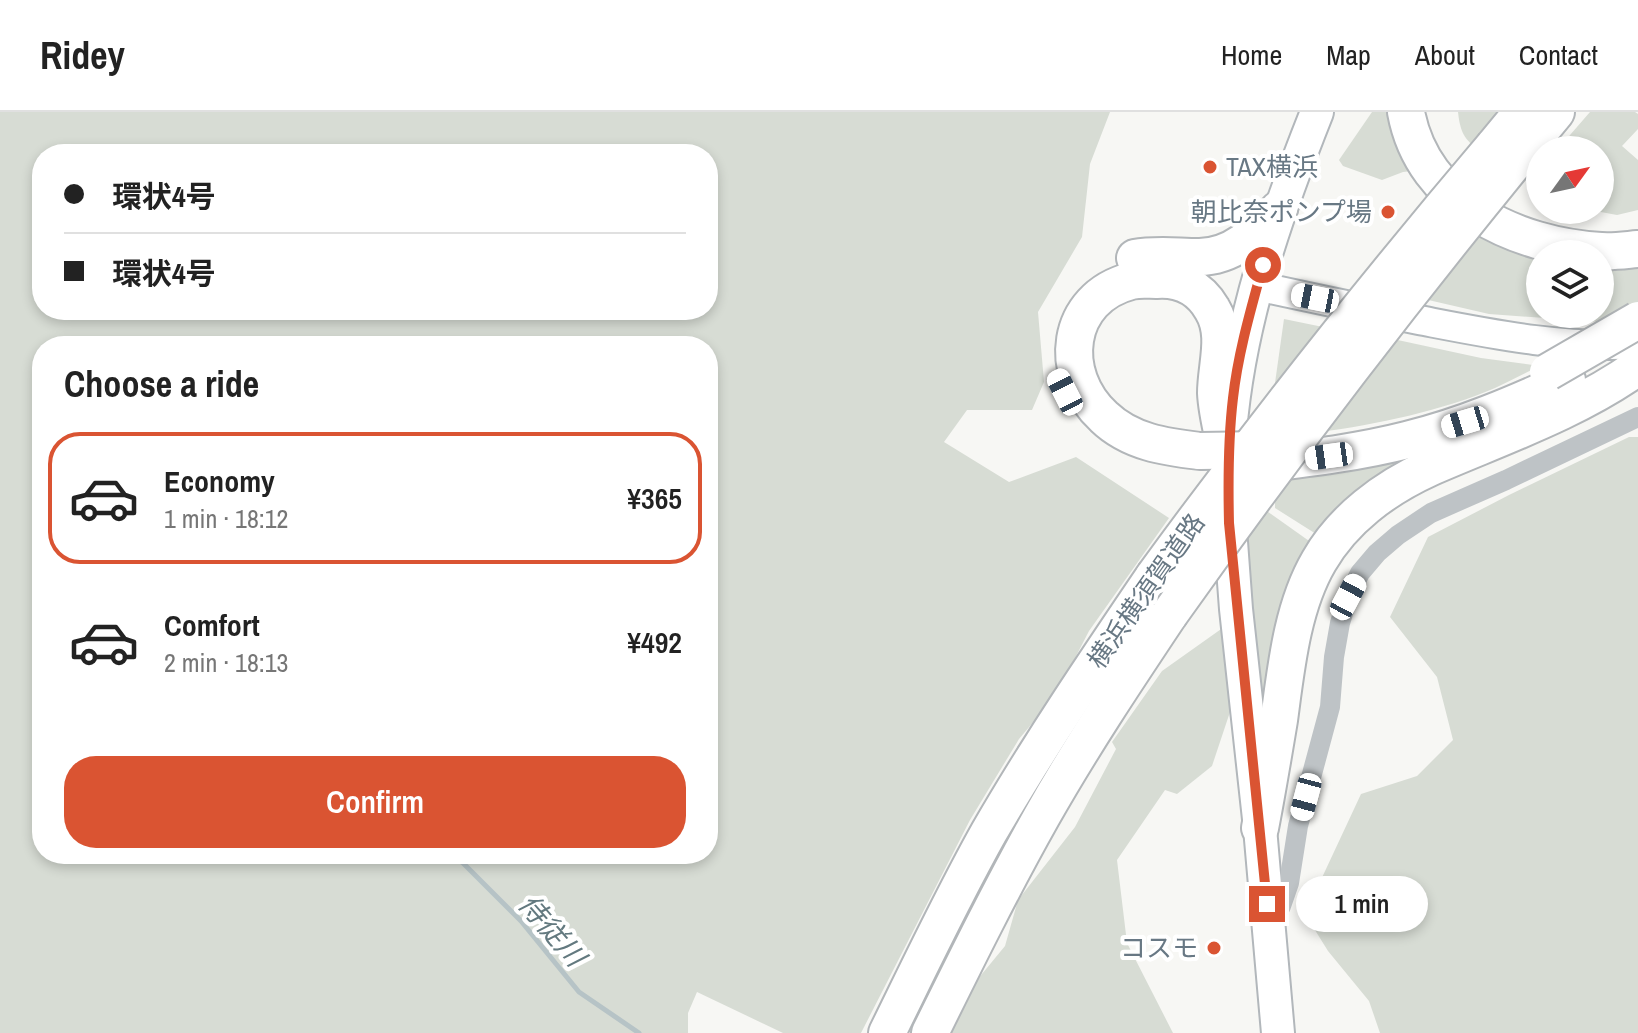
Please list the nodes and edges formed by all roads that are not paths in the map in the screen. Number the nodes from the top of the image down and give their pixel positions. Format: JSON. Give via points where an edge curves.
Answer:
{"nodes":[{"id":1,"x":1317,"y":112,"type":"edge"},
{"id":2,"x":1406,"y":112,"type":"edge"},
{"id":3,"x":1546,"y":114,"type":"edge"},
{"id":4,"x":1504,"y":154,"type":"junction"},
{"id":5,"x":1279,"y":209,"type":"junction"},
{"id":6,"x":1638,"y":249,"type":"edge"},
{"id":7,"x":1257,"y":286,"type":"junction"},
{"id":8,"x":1638,"y":320,"type":"edge"},
{"id":9,"x":1636,"y":356,"type":"edge"},
{"id":10,"x":1558,"y":376,"type":"junction"},
{"id":11,"x":1638,"y":417,"type":"edge"},
{"id":12,"x":1230,"y":458,"type":"junction"},
{"id":13,"x":1260,"y":828,"type":"junction"},
{"id":14,"x":1269,"y":929,"type":"junction"},
{"id":15,"x":887,"y":1033,"type":"edge"},
{"id":16,"x":930,"y":1033,"type":"edge"},
{"id":17,"x":1278,"y":1033,"type":"edge"}],
"edges":[{"from":1,"to":5,"type":"main road"},
{"from":2,"to":6,"type":"highway","via":[[1424,159],[1441,184],[1483,217],[1561,246]]},
{"from":3,"to":4,"type":"highway","name":"横浜横須賀道路"},
{"from":4,"to":15,"type":"highway","name":"横浜横須賀道路","bridge":true,"via":[[1418,236],[1154,576],[989,833]]},
{"from":4,"to":16,"type":"highway","name":"横浜横須賀道路","bridge":true,"via":[[1438,256],[1169,615],[1103,714],[1042,816]]},
{"from":5,"to":7,"type":"main road"},
{"from":5,"to":12,"type":"highway","via":[[1243,243],[1220,254],[1146,256],[1100,271],[1080,286],[1055,328],[1052,352],[1058,378],[1092,431],[1118,448],[1169,464]]},
{"from":7,"to":9,"type":"street","via":[[1490,334],[1607,346]]},
{"from":7,"to":12,"type":"main road","via":[[1233,397]]},
{"from":8,"to":10,"type":"highway","bridge":true},
{"from":9,"to":10,"type":"highway"},
{"from":9,"to":13,"type":"highway","via":[[1552,416],[1400,483],[1353,517],[1335,538],[1313,574],[1294,630]]},
{"from":10,"to":12,"type":"highway","via":[[1404,425]]},
{"from":11,"to":14,"type":"street","via":[[1431,513],[1398,535],[1360,573],[1340,623],[1330,707],[1298,826],[1289,883]]},
{"from":12,"to":12,"type":"highway","via":[[1216,394],[1219,326],[1201,294],[1185,283],[1133,281],[1095,301],[1076,332],[1073,352],[1077,375],[1102,416],[1144,441]]},
{"from":12,"to":13,"type":"main road","via":[[1229,523]]},
{"from":13,"to":14,"type":"main road"},
{"from":14,"to":17,"type":"main road"}]}
